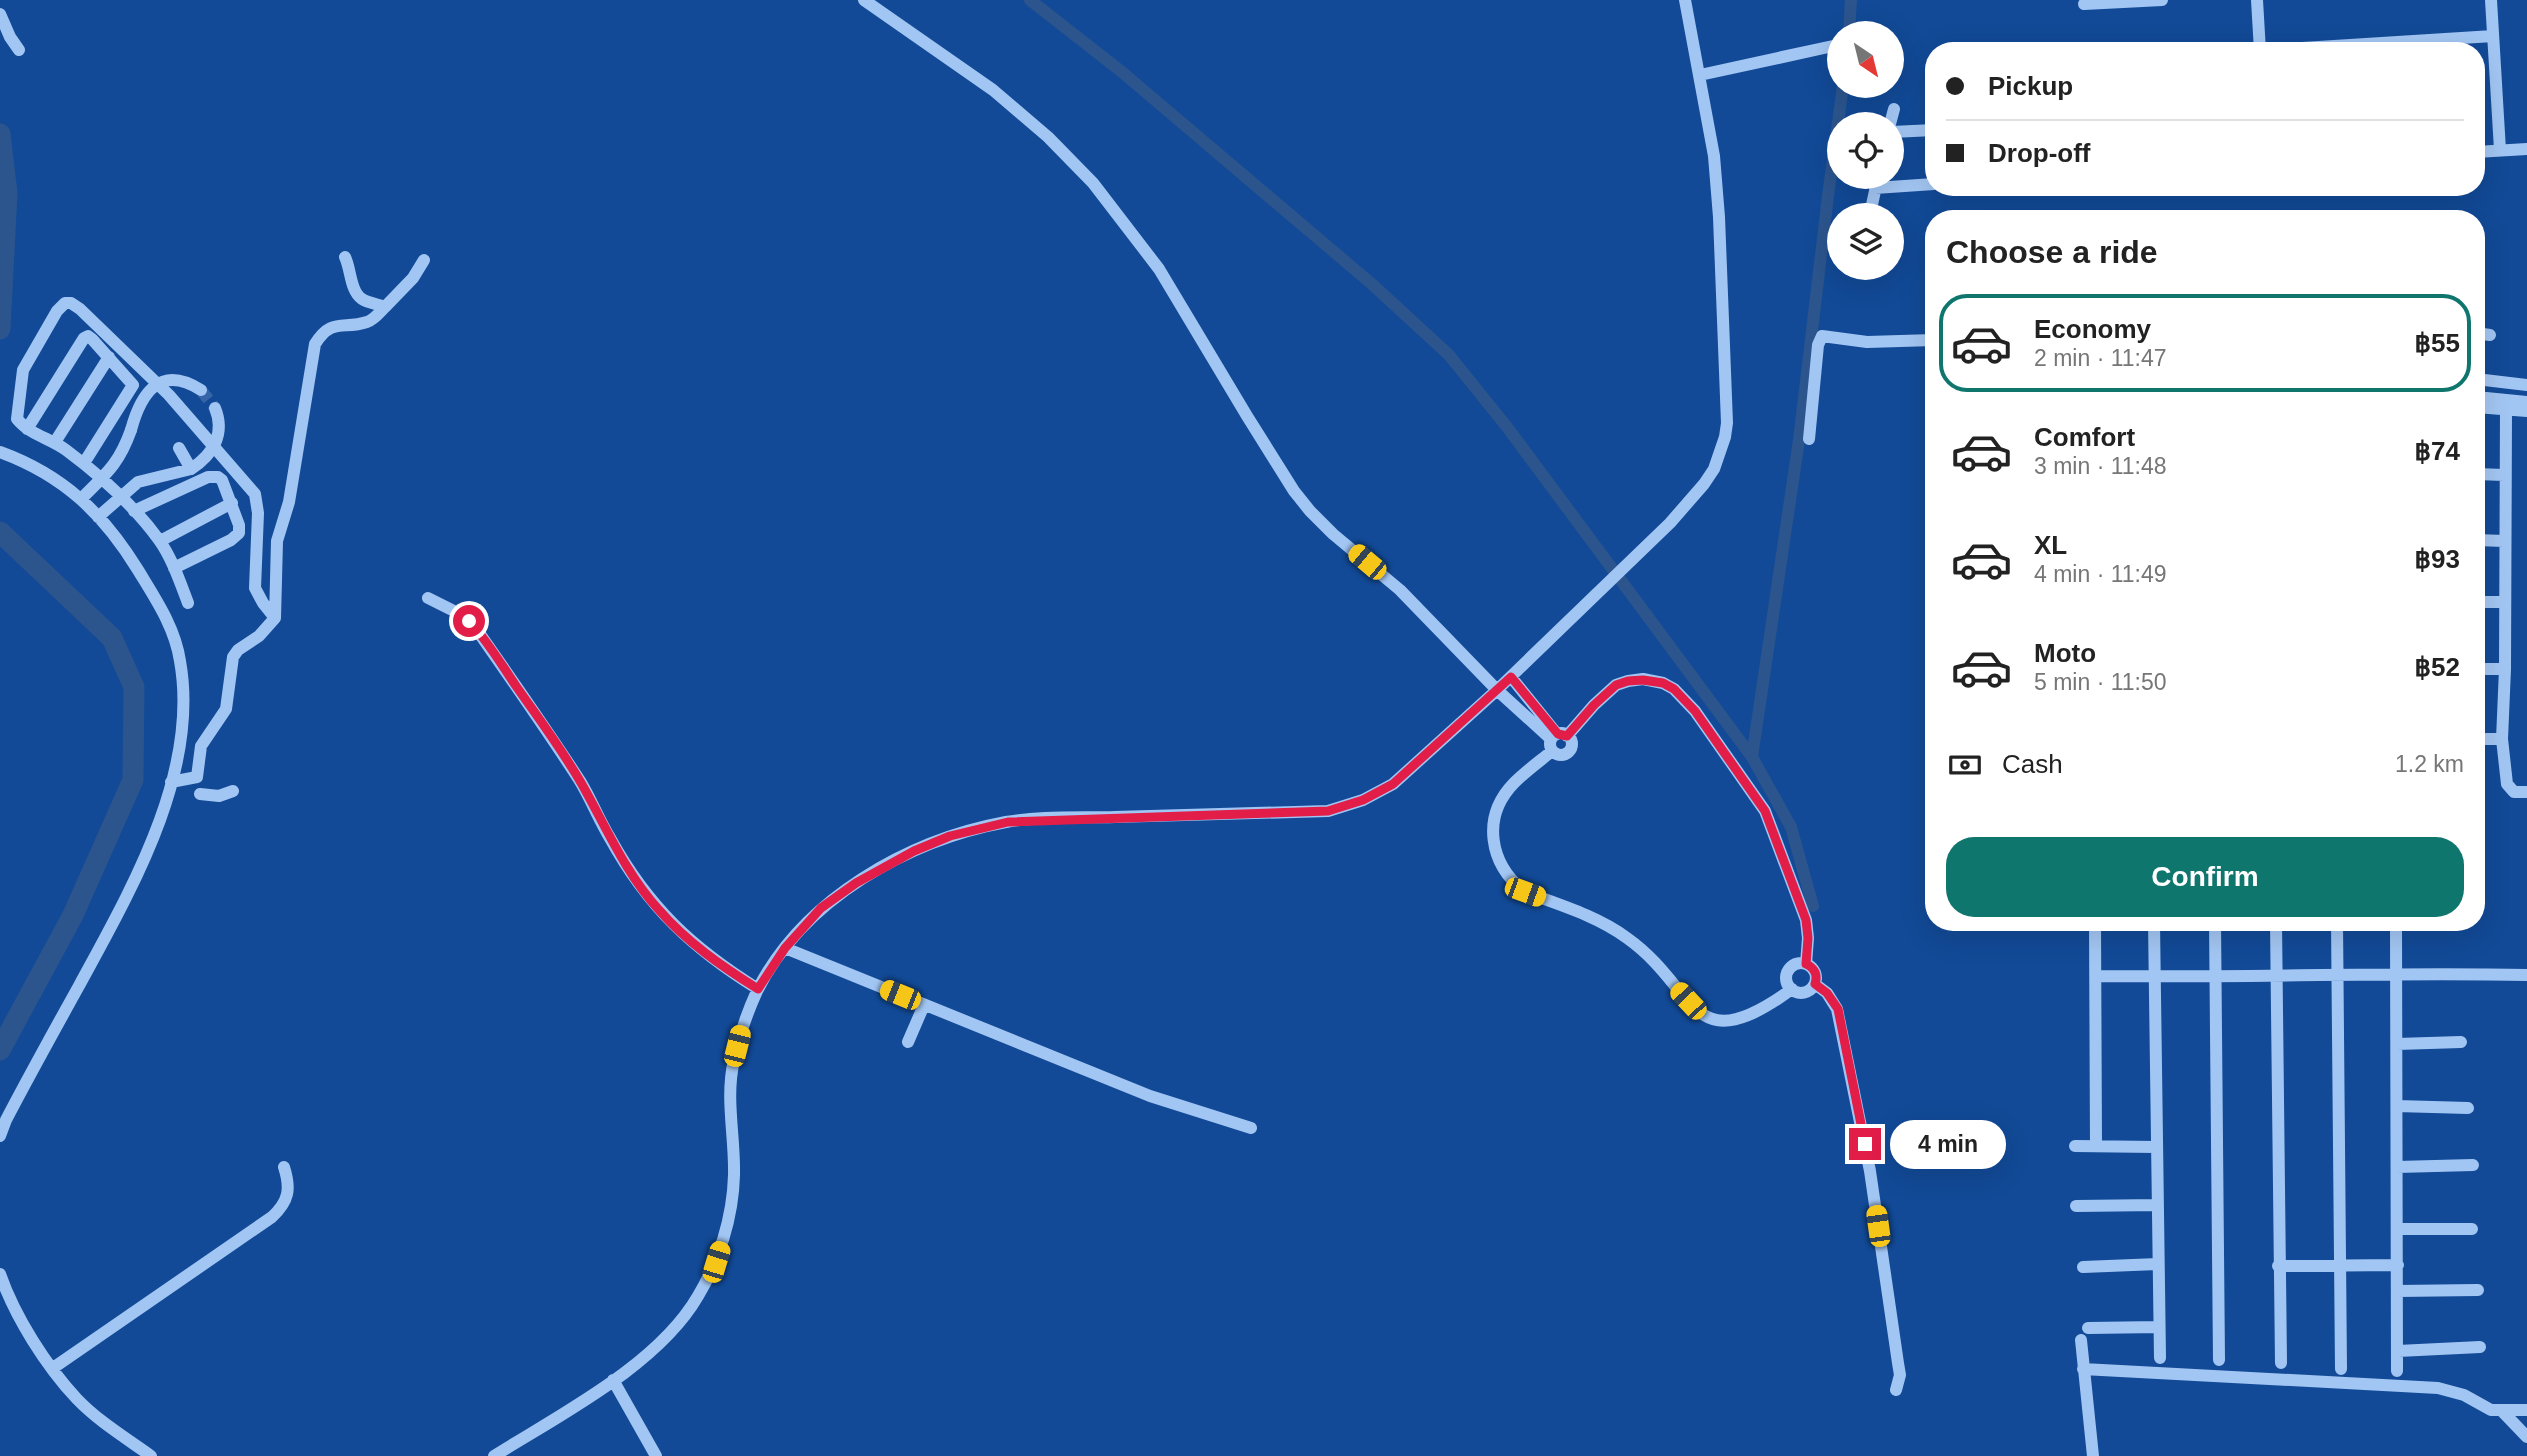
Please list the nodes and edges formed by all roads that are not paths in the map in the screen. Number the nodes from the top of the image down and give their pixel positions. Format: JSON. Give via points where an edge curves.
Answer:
{"nodes":[{"id":1,"x":863,"y":0,"type":"edge"},
{"id":2,"x":1685,"y":0,"type":"edge"},
{"id":3,"x":2162,"y":0,"type":"edge"},
{"id":4,"x":2257,"y":0,"type":"edge"},
{"id":5,"x":2491,"y":0,"type":"edge"},
{"id":6,"x":2084,"y":4,"type":"dead end"},
{"id":7,"x":0,"y":14,"type":"edge"},
{"id":8,"x":2493,"y":36,"type":"junction"},
{"id":9,"x":2259,"y":42,"type":"edge"},
{"id":10,"x":2400,"y":42,"type":"edge"},
{"id":11,"x":1827,"y":47,"type":"edge"},
{"id":12,"x":19,"y":50,"type":"dead end"},
{"id":13,"x":1700,"y":75,"type":"junction"},
{"id":14,"x":1894,"y":109,"type":"dead end"},
{"id":15,"x":1893,"y":112,"type":"edge"},
{"id":16,"x":1925,"y":130,"type":"edge"},
{"id":17,"x":1904,"y":131,"type":"edge"},
{"id":18,"x":2527,"y":149,"type":"edge"},
{"id":19,"x":2500,"y":150,"type":"junction"},
{"id":20,"x":2485,"y":151,"type":"edge"},
{"id":21,"x":1904,"y":183,"type":"edge"},
{"id":22,"x":1925,"y":184,"type":"edge"},
{"id":23,"x":345,"y":257,"type":"dead end"},
{"id":24,"x":424,"y":260,"type":"dead end"},
{"id":25,"x":384,"y":307,"type":"junction"},
{"id":26,"x":2485,"y":334,"type":"edge"},
{"id":27,"x":2490,"y":335,"type":"dead end"},
{"id":28,"x":1925,"y":340,"type":"edge"},
{"id":29,"x":109,"y":356,"type":"junction"},
{"id":30,"x":2485,"y":380,"type":"edge"},
{"id":31,"x":2527,"y":385,"type":"edge"},
{"id":32,"x":201,"y":390,"type":"tunnel mouth"},
{"id":33,"x":2485,"y":398,"type":"edge"},
{"id":34,"x":2527,"y":402,"type":"edge"},
{"id":35,"x":215,"y":408,"type":"tunnel mouth"},
{"id":36,"x":2485,"y":408,"type":"edge"},
{"id":37,"x":2505,"y":409,"type":"junction"},
{"id":38,"x":2527,"y":411,"type":"edge"},
{"id":39,"x":27,"y":429,"type":"junction"},
{"id":40,"x":1809,"y":439,"type":"dead end"},
{"id":41,"x":55,"y":442,"type":"junction"},
{"id":42,"x":178,"y":448,"type":"dead end"},
{"id":43,"x":0,"y":452,"type":"edge"},
{"id":44,"x":84,"y":463,"type":"junction"},
{"id":45,"x":191,"y":469,"type":"junction"},
{"id":46,"x":2485,"y":474,"type":"edge"},
{"id":47,"x":2504,"y":475,"type":"junction"},
{"id":48,"x":103,"y":477,"type":"junction"},
{"id":49,"x":122,"y":496,"type":"junction"},
{"id":50,"x":82,"y":498,"type":"junction"},
{"id":51,"x":232,"y":503,"type":"junction"},
{"id":52,"x":134,"y":511,"type":"junction"},
{"id":53,"x":98,"y":517,"type":"junction"},
{"id":54,"x":2485,"y":540,"type":"edge"},
{"id":55,"x":160,"y":541,"type":"junction"},
{"id":56,"x":2504,"y":541,"type":"junction"},
{"id":57,"x":174,"y":568,"type":"junction"},
{"id":58,"x":428,"y":598,"type":"dead end"},
{"id":59,"x":188,"y":603,"type":"dead end"},
{"id":60,"x":2485,"y":603,"type":"edge"},
{"id":61,"x":2504,"y":603,"type":"junction"},
{"id":62,"x":275,"y":618,"type":"junction"},
{"id":63,"x":2485,"y":669,"type":"edge"},
{"id":64,"x":2505,"y":669,"type":"junction"},
{"id":65,"x":1511,"y":677,"type":"junction"},
{"id":66,"x":1497,"y":690,"type":"junction"},
{"id":67,"x":1536,"y":707,"type":"junction"},
{"id":68,"x":1526,"y":717,"type":"junction"},
{"id":69,"x":2485,"y":738,"type":"edge"},
{"id":70,"x":2502,"y":739,"type":"junction"},
{"id":71,"x":1557,"y":740,"type":"junction"},
{"id":72,"x":171,"y":782,"type":"junction"},
{"id":73,"x":233,"y":791,"type":"dead end"},
{"id":74,"x":2527,"y":792,"type":"edge"},
{"id":75,"x":200,"y":794,"type":"dead end"},
{"id":76,"x":2095,"y":931,"type":"edge"},
{"id":77,"x":2154,"y":931,"type":"edge"},
{"id":78,"x":2215,"y":931,"type":"edge"},
{"id":79,"x":2276,"y":931,"type":"edge"},
{"id":80,"x":2337,"y":931,"type":"edge"},
{"id":81,"x":2396,"y":931,"type":"edge"},
{"id":82,"x":785,"y":948,"type":"junction"},
{"id":83,"x":1806,"y":964,"type":"junction"},
{"id":84,"x":2396,"y":973,"type":"junction"},
{"id":85,"x":2338,"y":974,"type":"junction"},
{"id":86,"x":2527,"y":975,"type":"edge"},
{"id":87,"x":2096,"y":976,"type":"junction"},
{"id":88,"x":2276,"y":976,"type":"junction"},
{"id":89,"x":2154,"y":977,"type":"junction"},
{"id":90,"x":2215,"y":977,"type":"junction"},
{"id":91,"x":1815,"y":984,"type":"junction"},
{"id":92,"x":758,"y":989,"type":"junction"},
{"id":93,"x":1792,"y":989,"type":"junction"},
{"id":94,"x":923,"y":1005,"type":"junction"},
{"id":95,"x":908,"y":1042,"type":"dead end"},
{"id":96,"x":2461,"y":1042,"type":"dead end"},
{"id":97,"x":2397,"y":1044,"type":"junction"},
{"id":98,"x":2397,"y":1106,"type":"junction"},
{"id":99,"x":2468,"y":1108,"type":"dead end"},
{"id":100,"x":1251,"y":1128,"type":"dead end"},
{"id":101,"x":0,"y":1136,"type":"edge"},
{"id":102,"x":2075,"y":1146,"type":"dead end"},
{"id":103,"x":2096,"y":1146,"type":"junction"},
{"id":104,"x":2156,"y":1147,"type":"junction"},
{"id":105,"x":2473,"y":1165,"type":"dead end"},
{"id":106,"x":284,"y":1167,"type":"dead end"},
{"id":107,"x":2398,"y":1167,"type":"junction"},
{"id":108,"x":2158,"y":1205,"type":"junction"},
{"id":109,"x":2076,"y":1206,"type":"dead end"},
{"id":110,"x":2398,"y":1229,"type":"junction"},
{"id":111,"x":2472,"y":1229,"type":"dead end"},
{"id":112,"x":2158,"y":1264,"type":"junction"},
{"id":113,"x":2340,"y":1265,"type":"junction"},
{"id":114,"x":2398,"y":1265,"type":"junction"},
{"id":115,"x":2278,"y":1266,"type":"junction"},
{"id":116,"x":2082,"y":1267,"type":"dead end"},
{"id":117,"x":0,"y":1274,"type":"edge"},
{"id":118,"x":2478,"y":1290,"type":"dead end"},
{"id":119,"x":2397,"y":1291,"type":"junction"},
{"id":120,"x":5,"y":1307,"type":"edge"},
{"id":121,"x":2159,"y":1327,"type":"junction"},
{"id":122,"x":2088,"y":1328,"type":"dead end"},
{"id":123,"x":2081,"y":1340,"type":"dead end"},
{"id":124,"x":2480,"y":1347,"type":"dead end"},
{"id":125,"x":2398,"y":1351,"type":"junction"},
{"id":126,"x":2160,"y":1358,"type":"dead end"},
{"id":127,"x":2219,"y":1360,"type":"dead end"},
{"id":128,"x":2281,"y":1363,"type":"dead end"},
{"id":129,"x":53,"y":1368,"type":"junction"},
{"id":130,"x":2341,"y":1368,"type":"dead end"},
{"id":131,"x":2083,"y":1369,"type":"junction"},
{"id":132,"x":2398,"y":1371,"type":"dead end"},
{"id":133,"x":613,"y":1380,"type":"junction"},
{"id":134,"x":1896,"y":1390,"type":"dead end"},
{"id":135,"x":2527,"y":1410,"type":"edge"},
{"id":136,"x":2502,"y":1411,"type":"junction"},
{"id":137,"x":2527,"y":1437,"type":"edge"},
{"id":138,"x":151,"y":1456,"type":"edge"},
{"id":139,"x":494,"y":1456,"type":"edge"},
{"id":140,"x":656,"y":1456,"type":"edge"},
{"id":141,"x":2093,"y":1456,"type":"edge"}],
"edges":[{"from":1,"to":66,"type":"street","via":[[993,90],[1093,183],[1159,269],[1294,491],[1310,511],[1400,590]]},
{"from":2,"to":13,"type":"street"},
{"from":3,"to":6,"type":"street"},
{"from":4,"to":9,"type":"street"},
{"from":5,"to":8,"type":"street"},
{"from":7,"to":12,"type":"street"},
{"from":8,"to":10,"type":"street"},
{"from":8,"to":19,"type":"street"},
{"from":11,"to":13,"type":"street"},
{"from":13,"to":65,"type":"street","via":[[1719,217],[1725,437],[1714,469],[1670,523]]},
{"from":14,"to":15,"type":"street"},
{"from":16,"to":17,"type":"street"},
{"from":18,"to":19,"type":"street"},
{"from":19,"to":20,"type":"street"},
{"from":21,"to":22,"type":"street"},
{"from":23,"to":25,"type":"street","via":[[362,299]]},
{"from":24,"to":25,"type":"street"},
{"from":25,"to":62,"type":"street","via":[[366,323],[330,328],[315,344],[289,502],[277,541]]},
{"from":26,"to":27,"type":"street"},
{"from":28,"to":40,"type":"street","via":[[1867,342],[1822,336]]},
{"from":29,"to":39,"type":"street","via":[[88,336],[84,338]]},
{"from":29,"to":41,"type":"street"},
{"from":29,"to":44,"type":"street","via":[[133,385]]},
{"from":30,"to":31,"type":"street"},
{"from":32,"to":48,"type":"street","bridge":true,"via":[[180,380],[161,382],[146,392],[123,453]]},
{"from":33,"to":34,"type":"street"},
{"from":35,"to":45,"type":"street","bridge":true,"via":[[216,443],[207,458]]},
{"from":36,"to":37,"type":"street"},
{"from":37,"to":38,"type":"street"},
{"from":37,"to":47,"type":"street"},
{"from":39,"to":41,"type":"street"},
{"from":39,"to":62,"type":"street","via":[[17,419],[23,370],[57,310],[71,303],[169,396],[255,494],[255,588]]},
{"from":41,"to":44,"type":"street"},
{"from":42,"to":45,"type":"street"},
{"from":43,"to":50,"type":"street","via":[[50,475]]},
{"from":44,"to":48,"type":"street"},
{"from":45,"to":49,"type":"street","via":[[138,482]]},
{"from":46,"to":47,"type":"street"},
{"from":47,"to":56,"type":"street"},
{"from":48,"to":49,"type":"street"},
{"from":48,"to":50,"type":"street"},
{"from":49,"to":52,"type":"street"},
{"from":49,"to":53,"type":"street"},
{"from":50,"to":53,"type":"street"},
{"from":51,"to":52,"type":"street","via":[[222,480],[214,476]]},
{"from":51,"to":55,"type":"street"},
{"from":51,"to":57,"type":"street","via":[[239,525],[237,536]]},
{"from":52,"to":55,"type":"street"},
{"from":53,"to":72,"type":"street","via":[[154,596],[171,629],[180,661],[182,723]]},
{"from":54,"to":56,"type":"street"},
{"from":55,"to":57,"type":"street"},
{"from":56,"to":61,"type":"street"},
{"from":57,"to":59,"type":"street"},
{"from":58,"to":92,"type":"street","via":[[464,616],[477,630],[582,785],[617,850],[659,910],[721,966]]},
{"from":60,"to":61,"type":"street"},
{"from":61,"to":64,"type":"street"},
{"from":62,"to":72,"type":"street","via":[[233,657],[226,709],[201,746],[197,777]]},
{"from":63,"to":64,"type":"street"},
{"from":64,"to":70,"type":"street"},
{"from":65,"to":66,"type":"street"},
{"from":65,"to":67,"type":"street"},
{"from":66,"to":68,"type":"street"},
{"from":66,"to":82,"type":"street","via":[[1393,784],[1363,800],[1328,811],[1008,822],[962,833],[914,851],[856,883],[821,908]]},
{"from":67,"to":68,"type":"street"},
{"from":67,"to":71,"type":"street"},
{"from":68,"to":71,"type":"street"},
{"from":69,"to":70,"type":"street"},
{"from":70,"to":74,"type":"street","via":[[2507,784],[2514,792]]},
{"from":71,"to":83,"type":"street","via":[[1606,692],[1628,681],[1663,683],[1686,700],[1765,811],[1806,920]]},
{"from":71,"to":93,"type":"street","via":[[1513,784],[1492,823],[1498,859],[1517,886],[1606,924],[1629,939],[1703,1016],[1714,1021],[1744,1019]]},
{"from":72,"to":101,"type":"street","via":[[119,912]]},
{"from":73,"to":75,"type":"street","via":[[219,796]]},
{"from":76,"to":87,"type":"street"},
{"from":77,"to":89,"type":"street"},
{"from":78,"to":90,"type":"street"},
{"from":79,"to":88,"type":"street"},
{"from":80,"to":85,"type":"street"},
{"from":81,"to":84,"type":"street"},
{"from":82,"to":92,"type":"street"},
{"from":82,"to":94,"type":"street"},
{"from":83,"to":91,"type":"street","via":[[1816,974]]},
{"from":83,"to":93,"type":"street","via":[[1796,964],[1788,971]]},
{"from":84,"to":85,"type":"street"},
{"from":84,"to":86,"type":"street"},
{"from":84,"to":97,"type":"street"},
{"from":85,"to":88,"type":"street"},
{"from":85,"to":113,"type":"street"},
{"from":87,"to":89,"type":"street"},
{"from":87,"to":103,"type":"street"},
{"from":88,"to":90,"type":"street"},
{"from":88,"to":115,"type":"street"},
{"from":89,"to":90,"type":"street"},
{"from":89,"to":104,"type":"street"},
{"from":90,"to":127,"type":"street"},
{"from":91,"to":93,"type":"street","via":[[1807,992]]},
{"from":91,"to":134,"type":"street","via":[[1838,1009],[1867,1157],[1900,1375]]},
{"from":92,"to":133,"type":"street","via":[[733,1064],[729,1097],[734,1175],[728,1223],[716,1262],[676,1328]]},
{"from":94,"to":95,"type":"street"},
{"from":94,"to":100,"type":"street","via":[[1150,1096]]},
{"from":96,"to":97,"type":"street"},
{"from":97,"to":98,"type":"street"},
{"from":98,"to":99,"type":"street"},
{"from":98,"to":107,"type":"street"},
{"from":102,"to":103,"type":"street"},
{"from":103,"to":104,"type":"street"},
{"from":104,"to":108,"type":"street"},
{"from":105,"to":107,"type":"street"},
{"from":106,"to":129,"type":"street","via":[[289,1192],[284,1206],[272,1217]]},
{"from":107,"to":110,"type":"street"},
{"from":108,"to":109,"type":"street"},
{"from":108,"to":112,"type":"street"},
{"from":110,"to":111,"type":"street"},
{"from":110,"to":114,"type":"street"},
{"from":112,"to":116,"type":"street"},
{"from":112,"to":121,"type":"street"},
{"from":113,"to":114,"type":"street"},
{"from":113,"to":115,"type":"street"},
{"from":113,"to":130,"type":"street"},
{"from":114,"to":119,"type":"street"},
{"from":115,"to":128,"type":"street"},
{"from":117,"to":120,"type":"street"},
{"from":118,"to":119,"type":"street"},
{"from":119,"to":125,"type":"street"},
{"from":120,"to":129,"type":"street"},
{"from":121,"to":122,"type":"street"},
{"from":121,"to":126,"type":"street"},
{"from":123,"to":131,"type":"street"},
{"from":124,"to":125,"type":"street"},
{"from":125,"to":132,"type":"street"},
{"from":129,"to":138,"type":"street","via":[[77,1399]]},
{"from":131,"to":136,"type":"street","via":[[2438,1388]]},
{"from":131,"to":141,"type":"street"},
{"from":133,"to":139,"type":"street"},
{"from":133,"to":140,"type":"street"},
{"from":135,"to":136,"type":"street"},
{"from":136,"to":137,"type":"street"}]}
